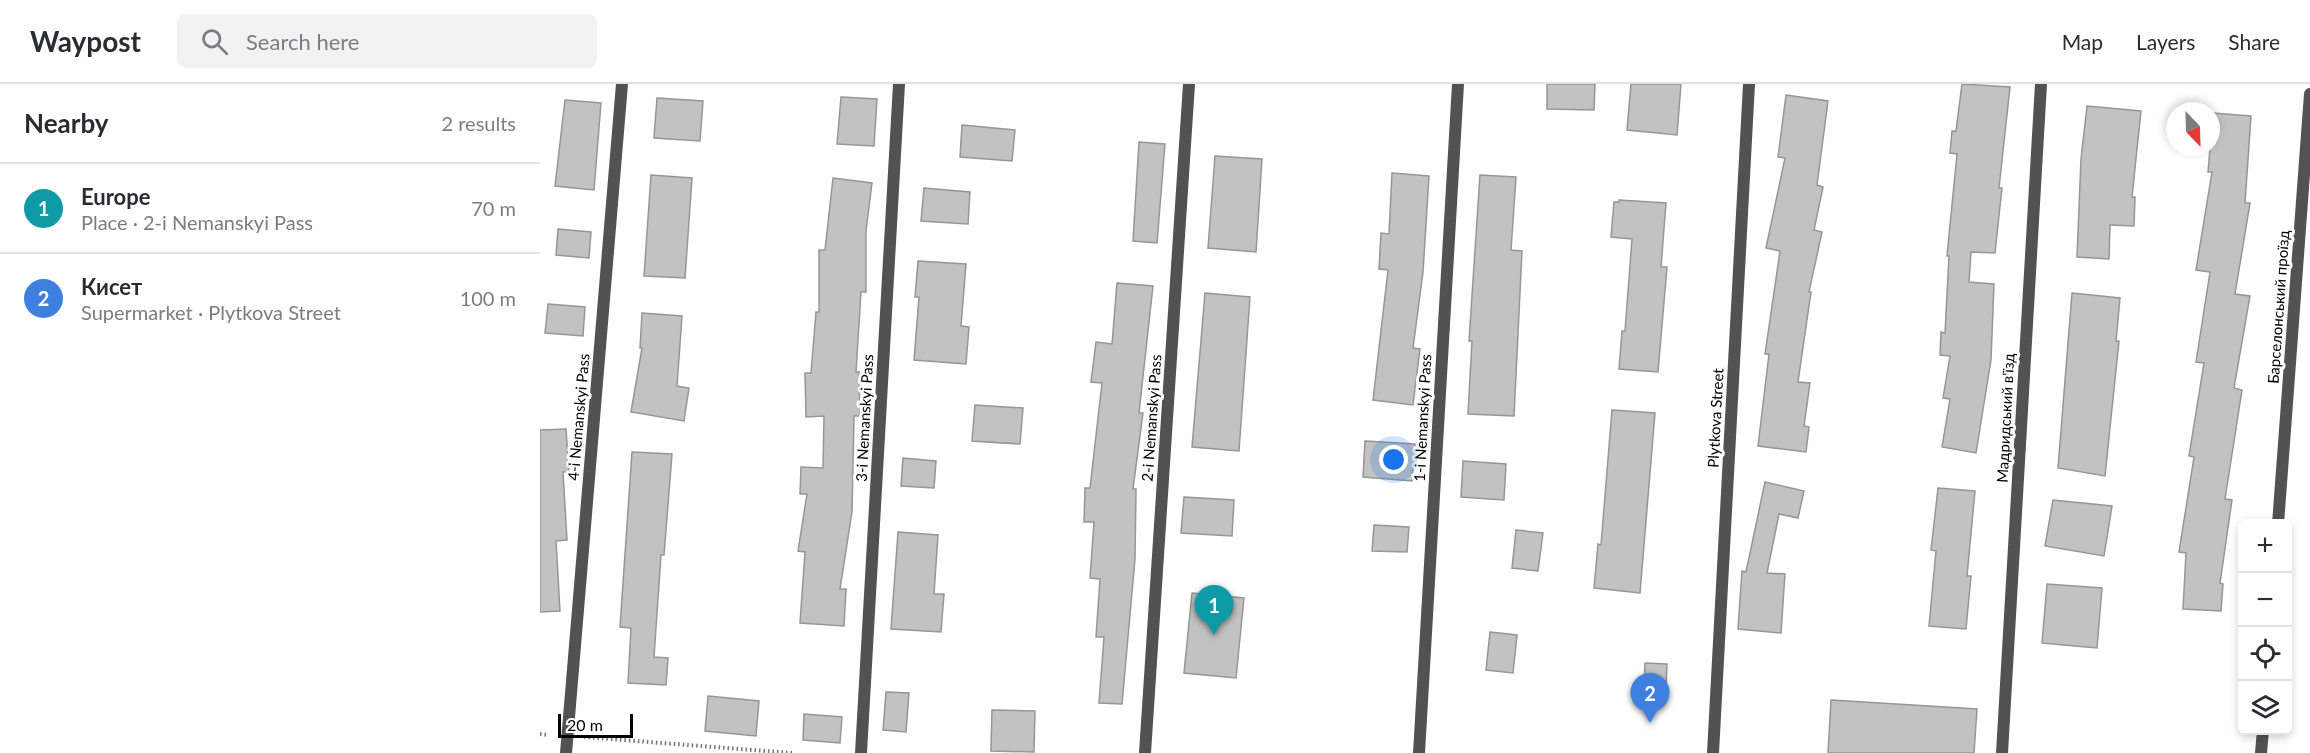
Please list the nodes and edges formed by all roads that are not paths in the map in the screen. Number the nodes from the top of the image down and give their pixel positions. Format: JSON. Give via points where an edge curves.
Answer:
{"nodes":[{"id":1,"x":622,"y":84,"type":"edge"},
{"id":2,"x":899,"y":84,"type":"edge"},
{"id":3,"x":1189,"y":84,"type":"edge"},
{"id":4,"x":1458,"y":84,"type":"edge"},
{"id":5,"x":1749,"y":84,"type":"edge"},
{"id":6,"x":2041,"y":84,"type":"edge"},
{"id":7,"x":2310,"y":94,"type":"edge"},
{"id":8,"x":2278,"y":519,"type":"edge"},
{"id":9,"x":2263,"y":735,"type":"edge"},
{"id":10,"x":566,"y":753,"type":"edge"},
{"id":11,"x":861,"y":753,"type":"edge"},
{"id":12,"x":1145,"y":753,"type":"edge"},
{"id":13,"x":1419,"y":753,"type":"edge"},
{"id":14,"x":1713,"y":753,"type":"edge"},
{"id":15,"x":2002,"y":753,"type":"edge"},
{"id":16,"x":2261,"y":753,"type":"edge"}],
"edges":[{"from":1,"to":10,"type":"street","name":"4-i Nemanskyi Pass"},
{"from":2,"to":11,"type":"street","name":"3-i Nemanskyi Pass"},
{"from":3,"to":12,"type":"street","name":"2-i Nemanskyi Pass"},
{"from":4,"to":13,"type":"street","name":"1-i Nemanskyi Pass"},
{"from":5,"to":14,"type":"street","name":"Plytkova Street"},
{"from":6,"to":15,"type":"street","name":"Мадридський в'їзд"},
{"from":7,"to":8,"type":"street","name":"Барселонський проїзд"},
{"from":9,"to":16,"type":"street"}]}
